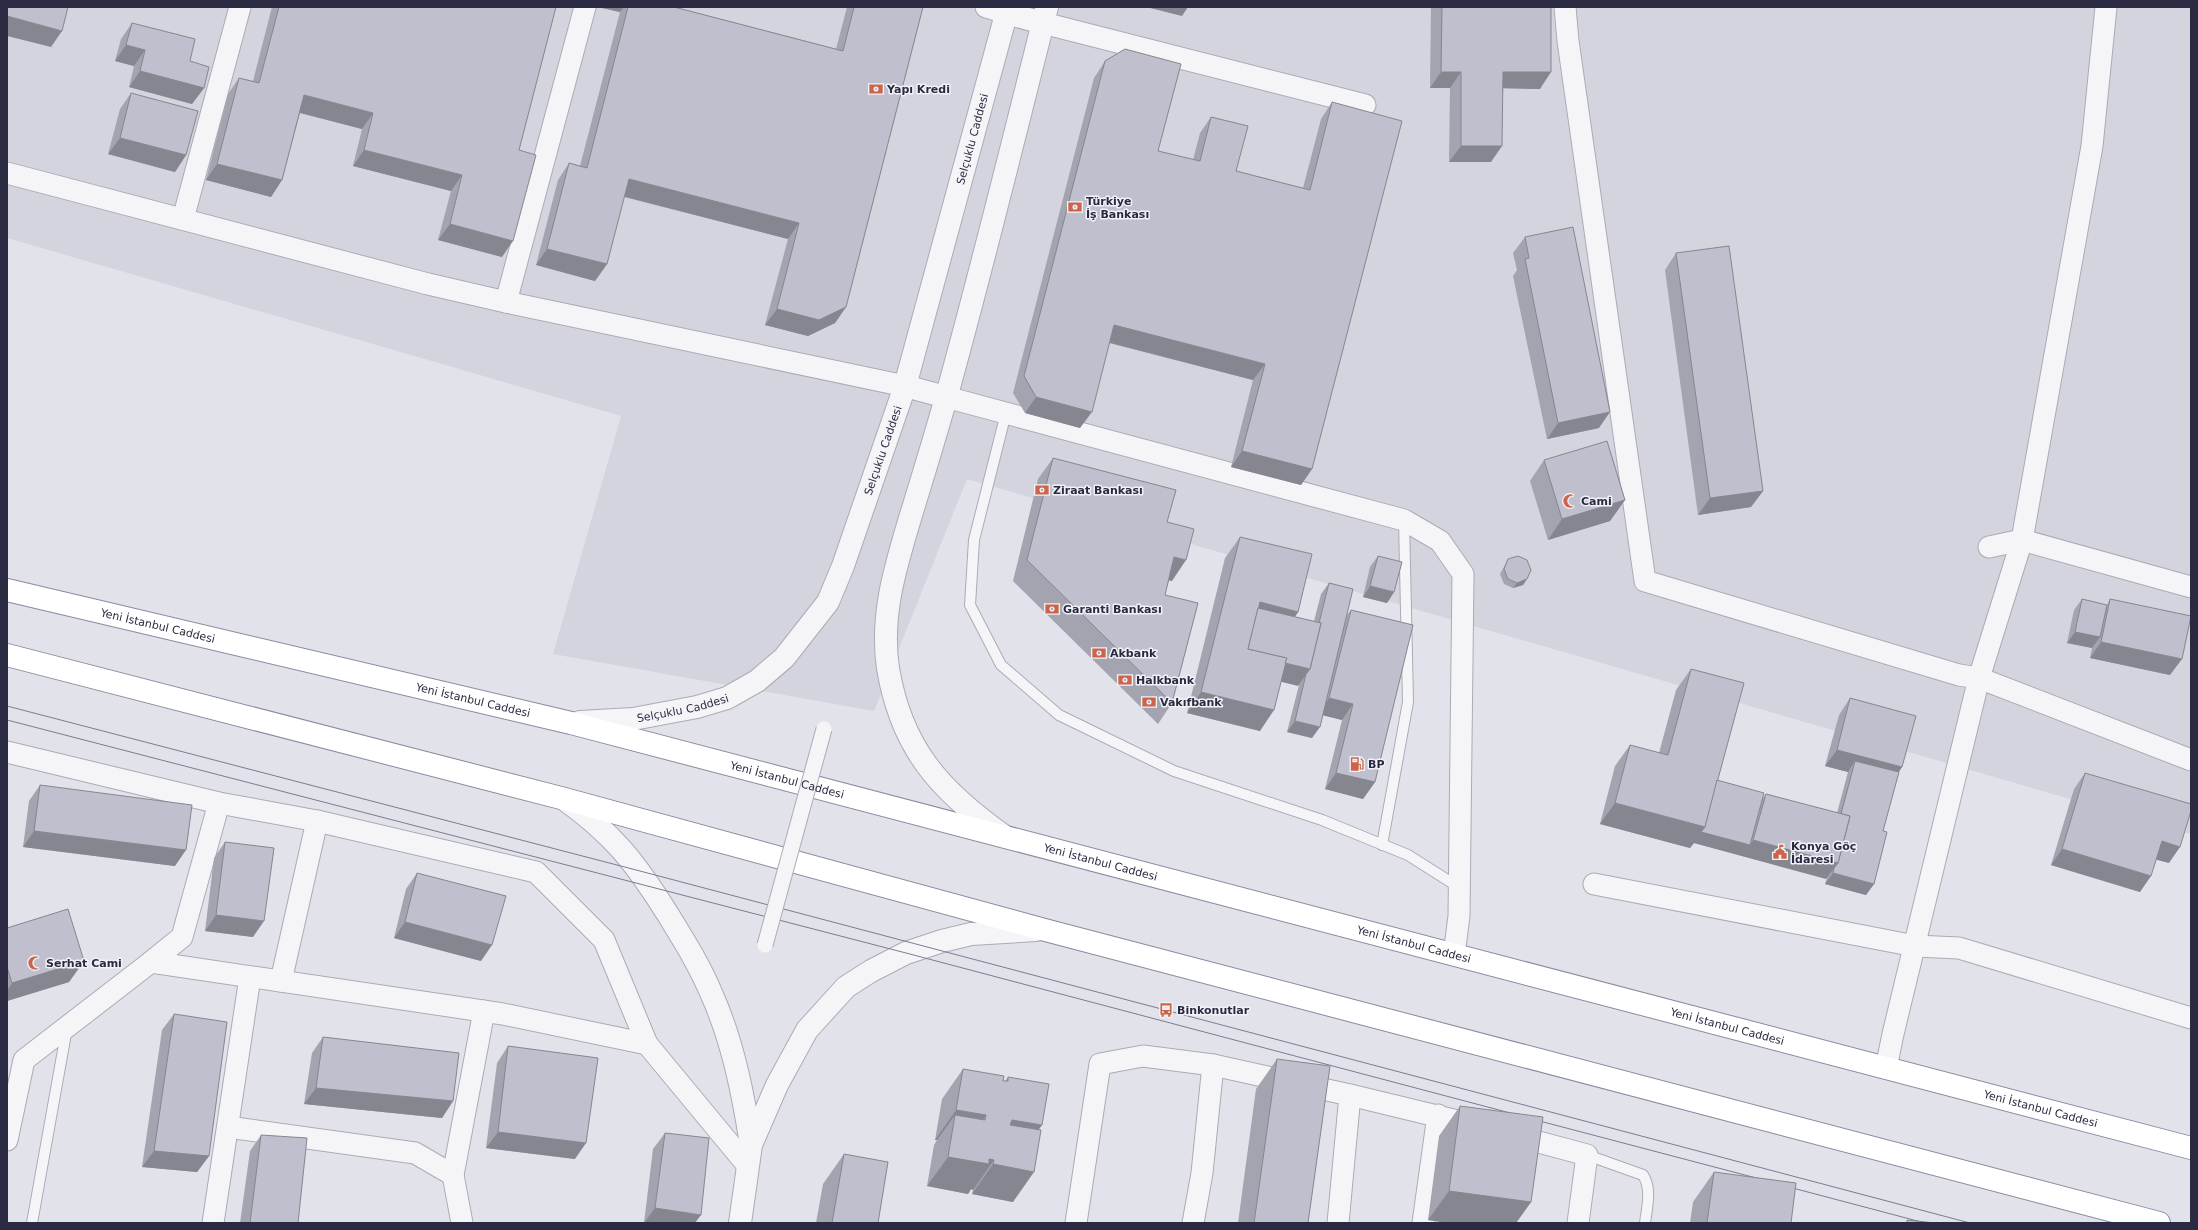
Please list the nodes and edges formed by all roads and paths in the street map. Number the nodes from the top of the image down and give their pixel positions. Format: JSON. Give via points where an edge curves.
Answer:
{"nodes":[{"id":1,"x":240,"y":7,"type":"edge"},
{"id":2,"x":585,"y":7,"type":"edge"},
{"id":3,"x":986,"y":7,"type":"edge"},
{"id":4,"x":1565,"y":7,"type":"edge"},
{"id":5,"x":2106,"y":7,"type":"edge"},
{"id":6,"x":1007,"y":10,"type":"edge"},
{"id":7,"x":1045,"y":15,"type":"edge"},
{"id":8,"x":1365,"y":105,"type":"dead end"},
{"id":9,"x":7,"y":173,"type":"edge"},
{"id":10,"x":183,"y":219,"type":"junction"},
{"id":11,"x":506,"y":302,"type":"junction"},
{"id":12,"x":905,"y":386,"type":"junction"},
{"id":13,"x":946,"y":397,"type":"junction"},
{"id":14,"x":1006,"y":413,"type":"junction"},
{"id":15,"x":1404,"y":520,"type":"junction"},
{"id":16,"x":2022,"y":540,"type":"junction"},
{"id":17,"x":1989,"y":547,"type":"dead end"},
{"id":18,"x":2191,"y":587,"type":"edge"},
{"id":19,"x":7,"y":590,"type":"edge"},
{"id":20,"x":7,"y":655,"type":"edge"},
{"id":21,"x":1979,"y":678,"type":"junction"},
{"id":22,"x":571,"y":723,"type":"junction"},
{"id":23,"x":824,"y":728,"type":"dead end"},
{"id":24,"x":7,"y":752,"type":"edge"},
{"id":25,"x":2191,"y":760,"type":"edge"},
{"id":26,"x":561,"y":798,"type":"junction"},
{"id":27,"x":219,"y":803,"type":"junction"},
{"id":28,"x":317,"y":821,"type":"junction"},
{"id":29,"x":1007,"y":838,"type":"junction"},
{"id":30,"x":1382,"y":845,"type":"junction"},
{"id":31,"x":1594,"y":884,"type":"dead end"},
{"id":32,"x":1460,"y":888,"type":"junction"},
{"id":33,"x":1045,"y":930,"type":"junction"},
{"id":34,"x":765,"y":945,"type":"dead end"},
{"id":35,"x":1915,"y":946,"type":"junction"},
{"id":36,"x":1454,"y":955,"type":"junction"},
{"id":37,"x":151,"y":962,"type":"junction"},
{"id":38,"x":250,"y":977,"type":"junction"},
{"id":39,"x":281,"y":981,"type":"junction"},
{"id":40,"x":484,"y":1012,"type":"junction"},
{"id":41,"x":2191,"y":1018,"type":"edge"},
{"id":42,"x":67,"y":1027,"type":"junction"},
{"id":43,"x":647,"y":1044,"type":"junction"},
{"id":44,"x":16,"y":1058,"type":"edge"},
{"id":45,"x":1213,"y":1065,"type":"junction"},
{"id":46,"x":1886,"y":1068,"type":"junction"},
{"id":47,"x":1350,"y":1095,"type":"junction"},
{"id":48,"x":1438,"y":1115,"type":"junction"},
{"id":49,"x":228,"y":1127,"type":"junction"},
{"id":50,"x":7,"y":1140,"type":"edge"},
{"id":51,"x":751,"y":1144,"type":"junction"},
{"id":52,"x":2191,"y":1148,"type":"edge"},
{"id":53,"x":1586,"y":1155,"type":"junction"},
{"id":54,"x":748,"y":1166,"type":"junction"},
{"id":55,"x":453,"y":1175,"type":"junction"},
{"id":56,"x":32,"y":1223,"type":"edge"},
{"id":57,"x":213,"y":1223,"type":"edge"},
{"id":58,"x":462,"y":1223,"type":"edge"},
{"id":59,"x":740,"y":1223,"type":"edge"},
{"id":60,"x":1076,"y":1223,"type":"edge"},
{"id":61,"x":1193,"y":1223,"type":"edge"},
{"id":62,"x":1338,"y":1223,"type":"edge"},
{"id":63,"x":1423,"y":1223,"type":"edge"},
{"id":64,"x":1578,"y":1223,"type":"edge"},
{"id":65,"x":1645,"y":1223,"type":"edge"},
{"id":66,"x":2159,"y":1223,"type":"edge"}],
"edges":[{"from":1,"to":10,"type":"street"},
{"from":2,"to":11,"type":"street"},
{"from":3,"to":6,"type":"street"},
{"from":4,"to":21,"type":"street","via":[[1646,581],[1959,675]]},
{"from":5,"to":16,"type":"street","via":[[2092,146]]},
{"from":6,"to":7,"type":"street"},
{"from":6,"to":12,"type":"street","name":"Selçuklu Caddesi"},
{"from":7,"to":8,"type":"street"},
{"from":7,"to":13,"type":"street"},
{"from":9,"to":10,"type":"street"},
{"from":10,"to":11,"type":"street"},
{"from":11,"to":12,"type":"street"},
{"from":12,"to":13,"type":"street"},
{"from":12,"to":22,"type":"street","name":"Selçuklu Caddesi","via":[[843,566],[828,602],[784,658],[757,681],[726,698],[697,707],[633,719]]},
{"from":13,"to":14,"type":"street"},
{"from":13,"to":29,"type":"street","via":[[892,579],[886,611],[888,666],[901,720],[932,774],[970,811]]},
{"from":14,"to":15,"type":"street"},
{"from":14,"to":30,"type":"lane","via":[[974,540],[970,605],[1001,665],[1059,715],[1174,771],[1322,820]]},
{"from":15,"to":30,"type":"lane","via":[[1408,702]]},
{"from":15,"to":32,"type":"street","via":[[1440,541],[1463,574]]},
{"from":16,"to":17,"type":"street"},
{"from":16,"to":18,"type":"street"},
{"from":16,"to":21,"type":"street"},
{"from":19,"to":22,"type":"highway","name":"Yeni İstanbul Caddesi"},
{"from":20,"to":26,"type":"highway"},
{"from":21,"to":25,"type":"street"},
{"from":21,"to":35,"type":"street"},
{"from":22,"to":29,"type":"highway","name":"Yeni İstanbul Caddesi"},
{"from":23,"to":34,"type":"street","bridge":true},
{"from":24,"to":27,"type":"street"},
{"from":26,"to":33,"type":"highway"},
{"from":26,"to":51,"type":"street","via":[[593,820],[618,844],[640,871],[696,962],[726,1030]]},
{"from":27,"to":28,"type":"street"},
{"from":27,"to":37,"type":"street","via":[[182,937]]},
{"from":28,"to":39,"type":"street"},
{"from":28,"to":43,"type":"street","via":[[536,872],[604,940]]},
{"from":29,"to":36,"type":"highway","name":"Yeni İstanbul Caddesi"},
{"from":30,"to":32,"type":"lane","via":[[1408,855]]},
{"from":31,"to":35,"type":"street"},
{"from":32,"to":36,"type":"street"},
{"from":33,"to":51,"type":"street","via":[[971,934],[942,941],[906,953],[870,971],[846,987],[807,1030],[776,1085]]},
{"from":33,"to":66,"type":"highway"},
{"from":35,"to":41,"type":"street","via":[[1959,948]]},
{"from":35,"to":46,"type":"street"},
{"from":36,"to":46,"type":"highway","name":"Yeni İstanbul Caddesi"},
{"from":37,"to":38,"type":"street"},
{"from":37,"to":42,"type":"street"},
{"from":38,"to":39,"type":"street"},
{"from":38,"to":49,"type":"street"},
{"from":39,"to":40,"type":"street"},
{"from":40,"to":43,"type":"street"},
{"from":40,"to":55,"type":"street"},
{"from":42,"to":44,"type":"street"},
{"from":42,"to":56,"type":"lane"},
{"from":43,"to":54,"type":"street"},
{"from":44,"to":50,"type":"street"},
{"from":45,"to":47,"type":"street"},
{"from":45,"to":60,"type":"street","via":[[1143,1056],[1100,1064]]},
{"from":45,"to":61,"type":"street","via":[[1202,1174]]},
{"from":46,"to":52,"type":"highway","name":"Yeni İstanbul Caddesi"},
{"from":47,"to":48,"type":"street"},
{"from":47,"to":62,"type":"street"},
{"from":48,"to":53,"type":"street"},
{"from":48,"to":63,"type":"street"},
{"from":49,"to":55,"type":"street","via":[[414,1153]]},
{"from":49,"to":57,"type":"street"},
{"from":51,"to":54,"type":"street"},
{"from":53,"to":64,"type":"street"},
{"from":53,"to":65,"type":"lane","via":[[1642,1175],[1648,1182],[1649,1190]]},
{"from":54,"to":59,"type":"street"},
{"from":55,"to":58,"type":"street"}]}
